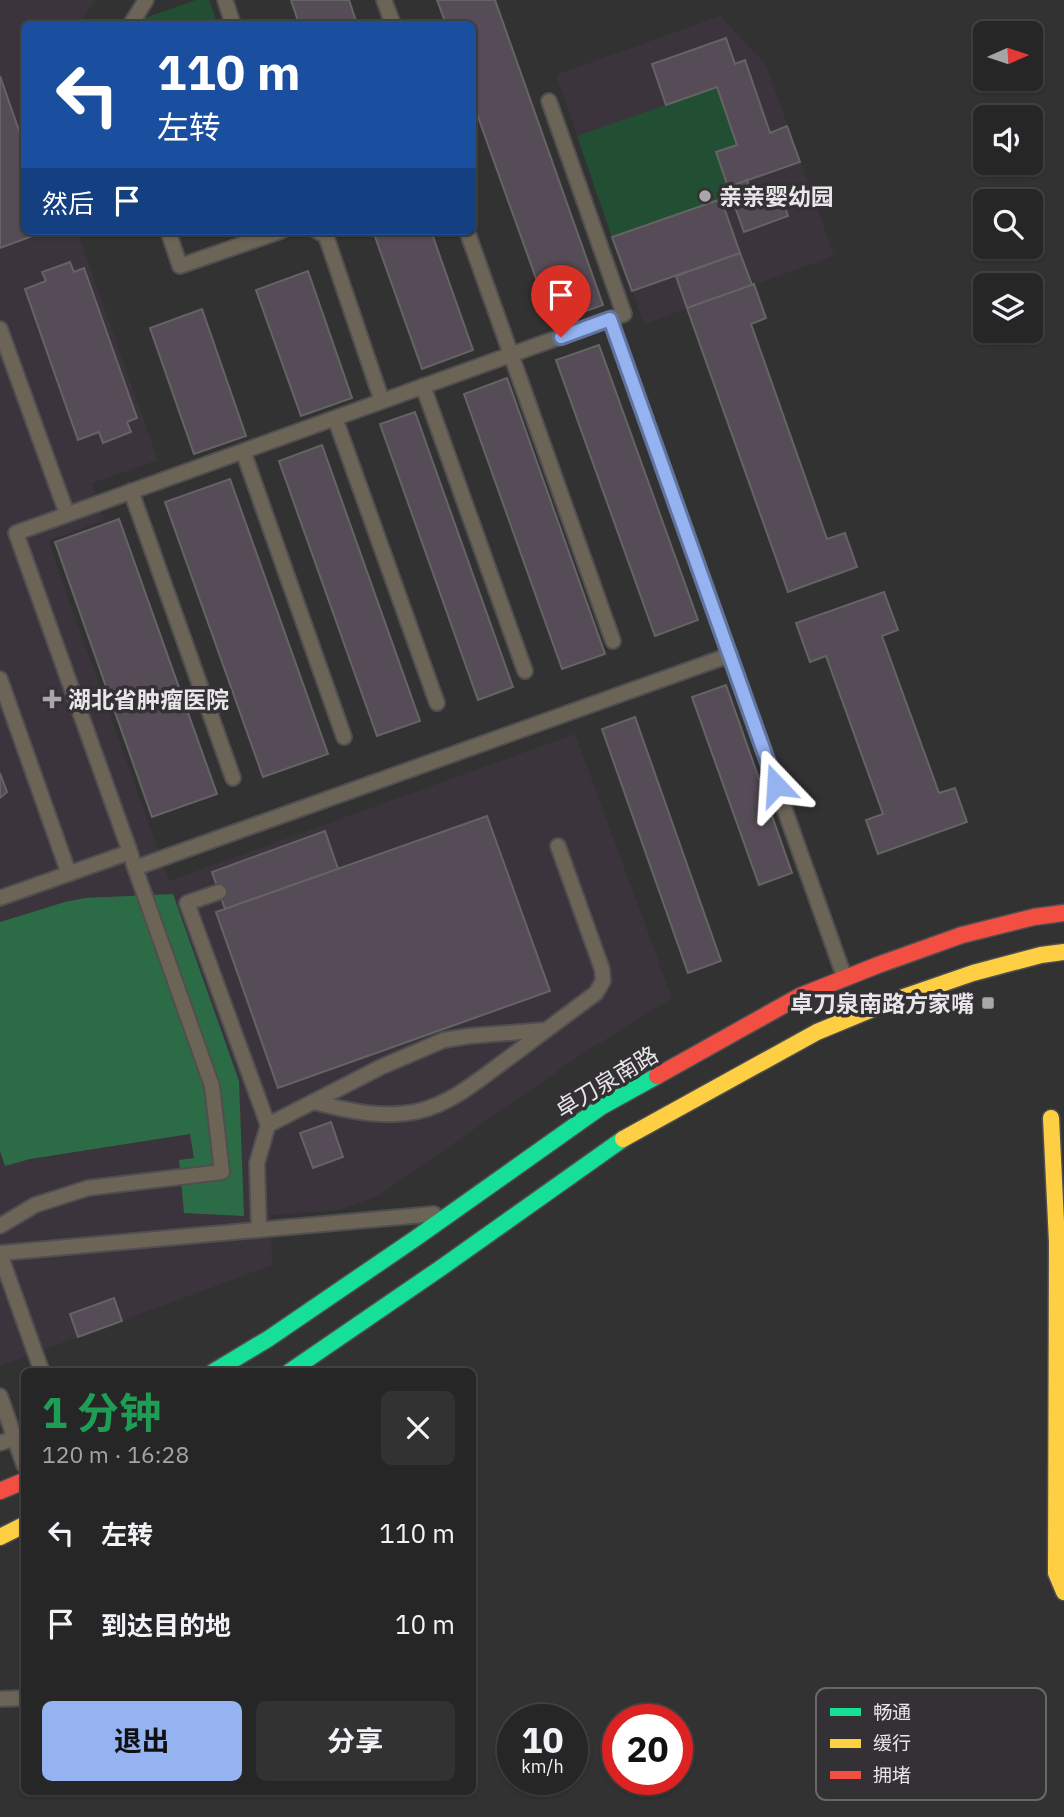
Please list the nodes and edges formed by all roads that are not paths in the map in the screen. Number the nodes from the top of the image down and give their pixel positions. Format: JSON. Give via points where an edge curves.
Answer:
{"nodes":[{"id":1,"x":146,"y":0,"type":"edge"},
{"id":2,"x":225,"y":0,"type":"edge"},
{"id":3,"x":384,"y":0,"type":"edge"},
{"id":4,"x":133,"y":21,"type":"edge"},
{"id":5,"x":232,"y":21,"type":"edge"},
{"id":6,"x":392,"y":21,"type":"edge"},
{"id":7,"x":549,"y":102,"type":"dead end"},
{"id":8,"x":170,"y":235,"type":"edge"},
{"id":9,"x":269,"y":235,"type":"edge"},
{"id":10,"x":324,"y":235,"type":"edge"},
{"id":11,"x":468,"y":235,"type":"edge"},
{"id":12,"x":610,"y":319,"type":"junction"},
{"id":13,"x":0,"y":330,"type":"edge"},
{"id":14,"x":511,"y":355,"type":"junction"},
{"id":15,"x":423,"y":386,"type":"junction"},
{"id":16,"x":382,"y":401,"type":"junction"},
{"id":17,"x":335,"y":418,"type":"junction"},
{"id":18,"x":243,"y":451,"type":"junction"},
{"id":19,"x":131,"y":491,"type":"junction"},
{"id":20,"x":67,"y":514,"type":"junction"},
{"id":21,"x":613,"y":641,"type":"dead end"},
{"id":22,"x":730,"y":655,"type":"junction"},
{"id":23,"x":525,"y":671,"type":"dead end"},
{"id":24,"x":0,"y":679,"type":"edge"},
{"id":25,"x":437,"y":704,"type":"dead end"},
{"id":26,"x":344,"y":737,"type":"dead end"},
{"id":27,"x":233,"y":778,"type":"dead end"},
{"id":28,"x":558,"y":846,"type":"dead end"},
{"id":29,"x":130,"y":852,"type":"junction"},
{"id":30,"x":135,"y":868,"type":"junction"},
{"id":31,"x":69,"y":874,"type":"junction"},
{"id":32,"x":219,"y":892,"type":"dead end"},
{"id":33,"x":0,"y":898,"type":"edge"},
{"id":34,"x":1064,"y":913,"type":"edge"},
{"id":35,"x":1064,"y":953,"type":"edge"},
{"id":36,"x":845,"y":978,"type":"junction"},
{"id":37,"x":547,"y":1030,"type":"junction"},
{"id":38,"x":314,"y":1102,"type":"junction"},
{"id":39,"x":1051,"y":1118,"type":"dead end"},
{"id":40,"x":268,"y":1125,"type":"junction"},
{"id":41,"x":453,"y":1212,"type":"junction"},
{"id":42,"x":0,"y":1226,"type":"edge"},
{"id":43,"x":259,"y":1230,"type":"junction"},
{"id":44,"x":0,"y":1254,"type":"edge"},
{"id":45,"x":41,"y":1368,"type":"edge"},
{"id":46,"x":220,"y":1368,"type":"edge"},
{"id":47,"x":295,"y":1368,"type":"edge"},
{"id":48,"x":0,"y":1396,"type":"edge"},
{"id":49,"x":20,"y":1436,"type":"edge"},
{"id":50,"x":0,"y":1443,"type":"edge"},
{"id":51,"x":21,"y":1482,"type":"edge"},
{"id":52,"x":0,"y":1492,"type":"edge"},
{"id":53,"x":21,"y":1526,"type":"edge"},
{"id":54,"x":0,"y":1537,"type":"edge"},
{"id":55,"x":1064,"y":1592,"type":"edge"},
{"id":56,"x":21,"y":1698,"type":"edge"},
{"id":57,"x":0,"y":1699,"type":"edge"}],
"edges":[{"from":1,"to":4,"type":"lane"},
{"from":2,"to":5,"type":"lane"},
{"from":3,"to":6,"type":"lane"},
{"from":7,"to":12,"type":"lane","via":[[624,314]]},
{"from":8,"to":9,"type":"lane","via":[[180,266]]},
{"from":10,"to":16,"type":"lane"},
{"from":11,"to":14,"type":"lane"},
{"from":12,"to":14,"type":"lane"},
{"from":12,"to":22,"type":"lane"},
{"from":13,"to":20,"type":"lane"},
{"from":14,"to":15,"type":"lane"},
{"from":14,"to":21,"type":"lane"},
{"from":15,"to":16,"type":"lane"},
{"from":15,"to":23,"type":"lane"},
{"from":16,"to":17,"type":"lane"},
{"from":17,"to":18,"type":"lane"},
{"from":17,"to":25,"type":"lane"},
{"from":18,"to":19,"type":"lane"},
{"from":18,"to":26,"type":"lane"},
{"from":19,"to":20,"type":"lane"},
{"from":19,"to":27,"type":"lane"},
{"from":20,"to":29,"type":"lane","via":[[16,533]]},
{"from":22,"to":30,"type":"lane"},
{"from":22,"to":36,"type":"lane"},
{"from":24,"to":31,"type":"lane"},
{"from":28,"to":37,"type":"lane","via":[[603,981],[596,993]]},
{"from":29,"to":30,"type":"lane"},
{"from":29,"to":31,"type":"lane"},
{"from":30,"to":42,"type":"lane","via":[[212,1086],[222,1172],[88,1188],[35,1205]]},
{"from":31,"to":33,"type":"lane"},
{"from":32,"to":40,"type":"lane","via":[[187,903]]},
{"from":34,"to":36,"type":"street","name":"卓刀泉南路","via":[[961,935]]},
{"from":35,"to":47,"type":"street","via":[[973,973],[817,1032],[622,1140]]},
{"from":36,"to":41,"type":"street","name":"卓刀泉南路","via":[[800,996],[601,1107]]},
{"from":37,"to":38,"type":"lane","via":[[444,1040]]},
{"from":37,"to":38,"type":"lane","via":[[452,1099],[418,1111],[352,1112]]},
{"from":38,"to":40,"type":"lane"},
{"from":39,"to":55,"type":"street","via":[[1057,1242],[1056,1573]]},
{"from":40,"to":43,"type":"lane","via":[[257,1163]]},
{"from":41,"to":43,"type":"lane"},
{"from":41,"to":46,"type":"street","name":"卓刀泉南路"},
{"from":43,"to":44,"type":"lane"},
{"from":44,"to":45,"type":"lane"},
{"from":48,"to":49,"type":"lane"},
{"from":49,"to":50,"type":"lane"},
{"from":51,"to":52,"type":"street"},
{"from":53,"to":54,"type":"street"},
{"from":56,"to":57,"type":"lane"}]}
